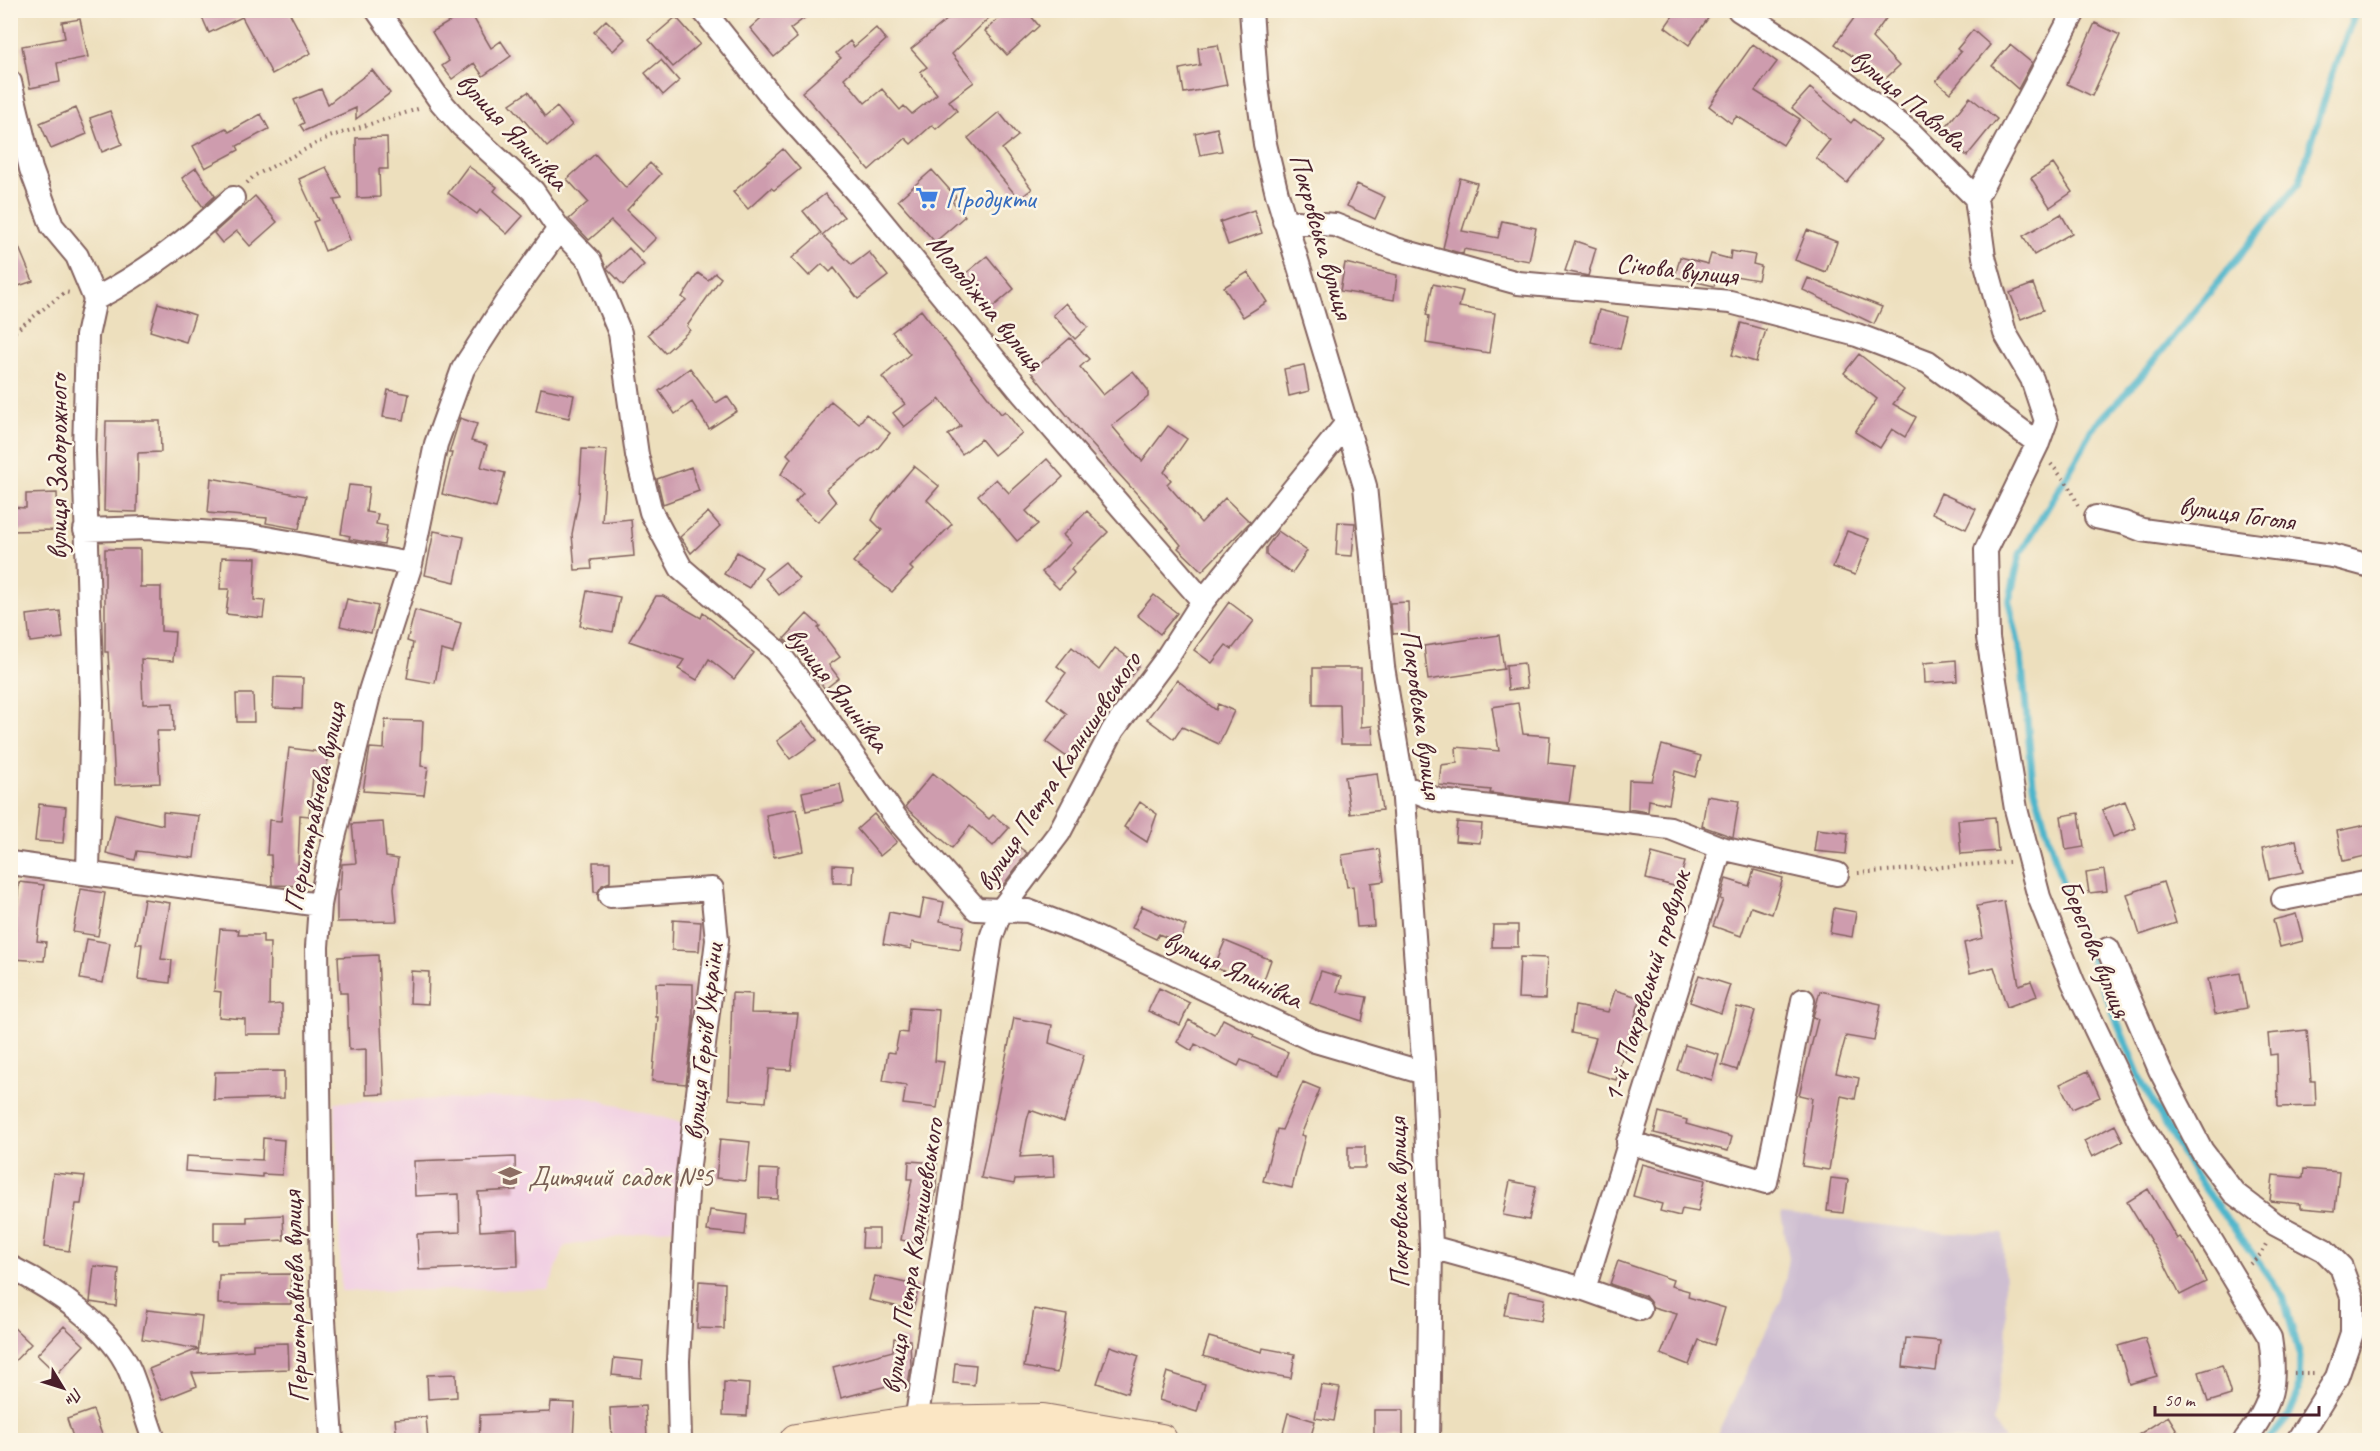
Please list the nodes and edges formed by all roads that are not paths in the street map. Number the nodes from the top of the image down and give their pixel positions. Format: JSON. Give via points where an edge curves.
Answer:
{"nodes":[{"id":1,"x":377,"y":10,"type":"edge"},
{"id":2,"x":703,"y":10,"type":"edge"},
{"id":3,"x":1251,"y":10,"type":"edge"},
{"id":4,"x":1739,"y":10,"type":"edge"},
{"id":5,"x":2075,"y":10,"type":"edge"},
{"id":6,"x":10,"y":82,"type":"edge"},
{"id":7,"x":233,"y":198,"type":"road end"},
{"id":8,"x":1976,"y":198,"type":"junction"},
{"id":9,"x":1284,"y":221,"type":"junction"},
{"id":10,"x":559,"y":229,"type":"junction"},
{"id":11,"x":94,"y":299,"type":"junction"},
{"id":12,"x":1347,"y":423,"type":"junction"},
{"id":13,"x":2038,"y":443,"type":"junction"},
{"id":14,"x":2096,"y":517,"type":"dead end"},
{"id":15,"x":85,"y":530,"type":"junction"},
{"id":16,"x":411,"y":564,"type":"junction"},
{"id":17,"x":2370,"y":566,"type":"edge"},
{"id":18,"x":1203,"y":602,"type":"junction"},
{"id":19,"x":1403,"y":786,"type":"junction"},
{"id":20,"x":1721,"y":848,"type":"junction"},
{"id":21,"x":10,"y":863,"type":"edge"},
{"id":22,"x":88,"y":872,"type":"junction"},
{"id":23,"x":1837,"y":874,"type":"road end"},
{"id":24,"x":2370,"y":882,"type":"edge"},
{"id":25,"x":610,"y":897,"type":"dead end"},
{"id":26,"x":2283,"y":899,"type":"dead end"},
{"id":27,"x":320,"y":905,"type":"junction"},
{"id":28,"x":1001,"y":910,"type":"junction"},
{"id":29,"x":2108,"y":949,"type":"dead end"},
{"id":30,"x":1803,"y":1000,"type":"dead end"},
{"id":31,"x":1424,"y":1072,"type":"junction"},
{"id":32,"x":1628,"y":1142,"type":"junction"},
{"id":33,"x":1431,"y":1247,"type":"junction"},
{"id":34,"x":10,"y":1267,"type":"edge"},
{"id":35,"x":1584,"y":1289,"type":"junction"},
{"id":36,"x":1641,"y":1309,"type":"dead end"},
{"id":37,"x":2361,"y":1327,"type":"edge"},
{"id":38,"x":916,"y":1422,"type":"junction"},
{"id":39,"x":154,"y":1440,"type":"edge"},
{"id":40,"x":332,"y":1440,"type":"edge"},
{"id":41,"x":680,"y":1440,"type":"edge"},
{"id":42,"x":796,"y":1440,"type":"edge"},
{"id":43,"x":1161,"y":1440,"type":"edge"},
{"id":44,"x":1428,"y":1440,"type":"edge"},
{"id":45,"x":2245,"y":1440,"type":"edge"},
{"id":46,"x":2298,"y":1440,"type":"edge"}],
"edges":[{"from":1,"to":10,"type":"street","name":"вулиця Ялинівка","via":[[441,102],[533,191]]},
{"from":2,"to":18,"type":"street","name":"Молодіжна вулиця","via":[[777,103]]},
{"from":3,"to":9,"type":"street","name":"Покровська вулиця","via":[[1265,144]]},
{"from":4,"to":8,"type":"street","name":"вулиця Павлова","via":[[1803,51],[1911,133]]},
{"from":5,"to":8,"type":"street"},
{"from":6,"to":11,"type":"street","via":[[32,169],[52,226],[77,256]]},
{"from":7,"to":11,"type":"street","via":[[193,235],[133,279]]},
{"from":8,"to":13,"type":"street","name":"Берегова вулиця","via":[[1984,257],[2005,333],[2032,379],[2046,421]]},
{"from":9,"to":12,"type":"street","name":"Покровська вулиця"},
{"from":9,"to":13,"type":"street","name":"Січова вулиця","via":[[1335,225],[1396,249],[1518,283],[1730,302],[1857,335],[1928,362]]},
{"from":10,"to":16,"type":"street","name":"Першотравнева вулиця","via":[[463,369],[436,444]]},
{"from":10,"to":28,"type":"street","name":"вулиця Ялинівка","via":[[590,261],[620,333],[637,455],[651,512],[681,568],[777,651],[896,818],[976,909]]},
{"from":11,"to":15,"type":"street","name":"вулиця Задорожного","via":[[87,336]]},
{"from":12,"to":18,"type":"street","name":"вулиця Петра Калнишевського"},
{"from":12,"to":19,"type":"street","name":"Покровська вулиця","via":[[1365,486],[1383,667]]},
{"from":13,"to":45,"type":"street","name":"Берегова вулиця","via":[[1986,550],[1988,638],[2016,809],[2039,897],[2073,982],[2141,1124],[2270,1338],[2275,1370],[2271,1394],[2257,1425]]},
{"from":14,"to":17,"type":"street","name":"вулиця Гоголя","via":[[2142,530],[2333,556]]},
{"from":15,"to":16,"type":"street","via":[[146,528],[255,536]]},
{"from":15,"to":22,"type":"street","name":"вулиця Задорожного","via":[[92,702]]},
{"from":16,"to":27,"type":"street","name":"Першотравнева вулиця","via":[[370,691]]},
{"from":18,"to":28,"type":"street","name":"вулиця Петра Калнишевського","via":[[1113,730],[1059,833]]},
{"from":19,"to":20,"type":"street","via":[[1440,801],[1670,828]]},
{"from":19,"to":31,"type":"street","name":"Покровська вулиця"},
{"from":20,"to":23,"type":"street"},
{"from":20,"to":32,"type":"street","name":"1-й Покровський провулок"},
{"from":21,"to":22,"type":"street"},
{"from":22,"to":27,"type":"street"},
{"from":24,"to":26,"type":"street"},
{"from":25,"to":41,"type":"street","name":"вулиця Героїв України","via":[[712,890],[717,940],[688,1173],[678,1361]]},
{"from":27,"to":40,"type":"street","name":"Першотравнева вулиця","via":[[316,947],[322,1278]]},
{"from":28,"to":31,"type":"street","name":"вулиця Ялинівка","via":[[1028,911],[1086,933],[1315,1041]]},
{"from":28,"to":38,"type":"street","name":"вулиця Петра Калнишевського","via":[[991,938]]},
{"from":29,"to":37,"type":"street","name":"Берегова вулиця","via":[[2160,1070],[2202,1151],[2234,1193],[2275,1224],[2324,1250],[2342,1267]]},
{"from":30,"to":32,"type":"street","name":"1-й Покровський провулок","via":[[1766,1182]]},
{"from":31,"to":33,"type":"street","name":"Покровська вулиця"},
{"from":32,"to":35,"type":"street","name":"1-й Покровський провулок"},
{"from":33,"to":35,"type":"street"},
{"from":33,"to":44,"type":"street","name":"Покровська вулиця"},
{"from":34,"to":39,"type":"street","via":[[71,1304],[116,1345],[130,1370]]},
{"from":35,"to":36,"type":"street"},
{"from":37,"to":46,"type":"street","name":"Берегова вулиця","via":[[2337,1377]]},
{"from":38,"to":42,"type":"main road"},
{"from":38,"to":43,"type":"main road","via":[[1043,1420]]}]}
